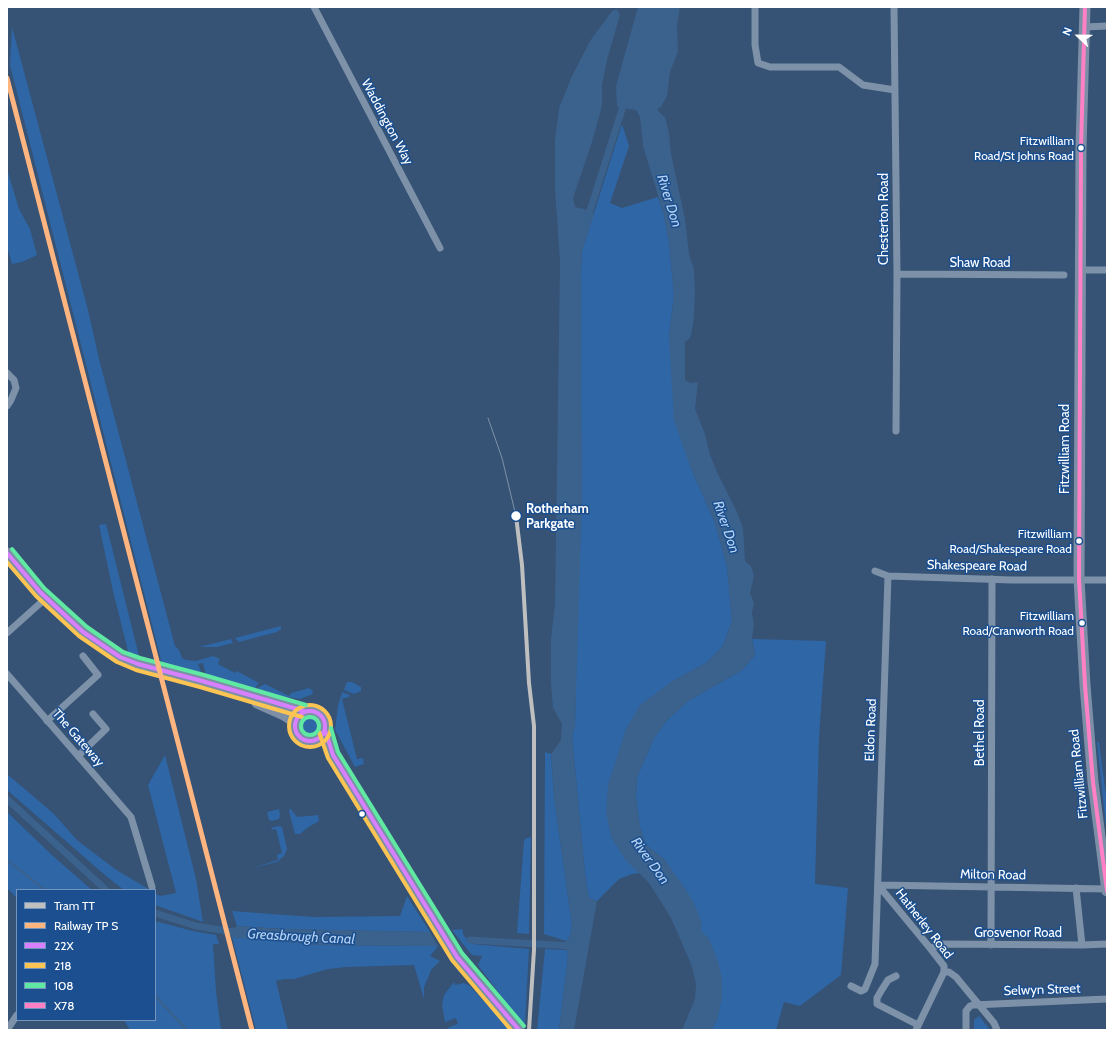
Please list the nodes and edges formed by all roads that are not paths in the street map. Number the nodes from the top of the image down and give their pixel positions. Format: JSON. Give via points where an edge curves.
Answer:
{"nodes":[{"id":1,"x":314,"y":7,"type":"edge"},
{"id":2,"x":755,"y":7,"type":"edge"},
{"id":3,"x":894,"y":7,"type":"edge"},
{"id":4,"x":1086,"y":7,"type":"edge"},
{"id":5,"x":1107,"y":26,"type":"edge"},
{"id":6,"x":1085,"y":27,"type":"junction"},
{"id":7,"x":896,"y":90,"type":"junction"},
{"id":8,"x":440,"y":248,"type":"dead end"},
{"id":9,"x":1080,"y":270,"type":"junction"},
{"id":10,"x":1107,"y":270,"type":"edge"},
{"id":11,"x":896,"y":274,"type":"junction"},
{"id":12,"x":1064,"y":275,"type":"dead end"},
{"id":13,"x":7,"y":373,"type":"edge"},
{"id":14,"x":7,"y":406,"type":"edge"},
{"id":15,"x":896,"y":431,"type":"dead end"},
{"id":16,"x":7,"y":553,"type":"edge"},
{"id":17,"x":875,"y":571,"type":"dead end"},
{"id":18,"x":888,"y":576,"type":"junction"},
{"id":19,"x":992,"y":579,"type":"junction"},
{"id":20,"x":1079,"y":579,"type":"junction"},
{"id":21,"x":1107,"y":580,"type":"edge"},
{"id":22,"x":46,"y":598,"type":"junction"},
{"id":23,"x":7,"y":632,"type":"edge"},
{"id":24,"x":83,"y":656,"type":"dead end"},
{"id":25,"x":7,"y":674,"type":"edge"},
{"id":26,"x":218,"y":686,"type":"junction"},
{"id":27,"x":304,"y":711,"type":"junction"},
{"id":28,"x":93,"y":714,"type":"dead end"},
{"id":29,"x":47,"y":720,"type":"junction"},
{"id":30,"x":295,"y":722,"type":"junction"},
{"id":31,"x":325,"y":730,"type":"junction"},
{"id":32,"x":313,"y":741,"type":"junction"},
{"id":33,"x":333,"y":755,"type":"junction"},
{"id":34,"x":78,"y":756,"type":"junction"},
{"id":35,"x":878,"y":885,"type":"junction"},
{"id":36,"x":152,"y":887,"type":"dead end"},
{"id":37,"x":992,"y":887,"type":"junction"},
{"id":38,"x":1076,"y":888,"type":"junction"},
{"id":39,"x":1107,"y":890,"type":"edge"},
{"id":40,"x":1107,"y":944,"type":"edge"},
{"id":41,"x":991,"y":945,"type":"junction"},
{"id":42,"x":1082,"y":945,"type":"junction"},
{"id":43,"x":930,"y":948,"type":"junction"},
{"id":44,"x":944,"y":972,"type":"junction"},
{"id":45,"x":896,"y":976,"type":"dead end"},
{"id":46,"x":851,"y":986,"type":"dead end"},
{"id":47,"x":1107,"y":999,"type":"edge"},
{"id":48,"x":977,"y":1004,"type":"junction"},
{"id":49,"x":16,"y":1016,"type":"edge"},
{"id":50,"x":917,"y":1028,"type":"edge"},
{"id":51,"x":7,"y":1030,"type":"edge"},
{"id":52,"x":520,"y":1030,"type":"edge"},
{"id":53,"x":966,"y":1030,"type":"edge"},
{"id":54,"x":997,"y":1030,"type":"edge"}],
"edges":[{"from":1,"to":8,"type":"street","name":"Waddington Way"},
{"from":2,"to":7,"type":"street","via":[[755,45],[758,63],[770,67],[839,67],[863,85]]},
{"from":3,"to":7,"type":"street","name":"Chesterton Road"},
{"from":4,"to":6,"type":"main road","name":"Fitzwilliam Road"},
{"from":5,"to":6,"type":"street"},
{"from":6,"to":9,"type":"main road","name":"Fitzwilliam Road"},
{"from":7,"to":11,"type":"street","name":"Chesterton Road"},
{"from":9,"to":10,"type":"street"},
{"from":9,"to":20,"type":"main road","name":"Fitzwilliam Road"},
{"from":11,"to":12,"type":"street","name":"Shaw Road"},
{"from":11,"to":15,"type":"street","name":"Chesterton Road"},
{"from":13,"to":14,"type":"street","via":[[14,380],[16,388]]},
{"from":16,"to":22,"type":"main road"},
{"from":17,"to":18,"type":"street","name":"Shakespeare Road"},
{"from":18,"to":19,"type":"street","name":"Shakespeare Road"},
{"from":18,"to":35,"type":"street","name":"Eldon Road"},
{"from":19,"to":20,"type":"street","name":"Shakespeare Road"},
{"from":19,"to":37,"type":"street","name":"Bethel Road"},
{"from":20,"to":21,"type":"street","name":"Shakespeare Road"},
{"from":20,"to":39,"type":"main road","name":"Fitzwilliam Road","via":[[1092,782]]},
{"from":22,"to":23,"type":"street"},
{"from":22,"to":26,"type":"main road","via":[[83,632],[120,657]]},
{"from":24,"to":29,"type":"street","via":[[98,675]]},
{"from":25,"to":29,"type":"street","name":"The Gateway"},
{"from":26,"to":27,"type":"main road"},
{"from":26,"to":30,"type":"main road"},
{"from":27,"to":30,"type":"main road"},
{"from":27,"to":31,"type":"main road","via":[[313,710],[322,716],[326,723]]},
{"from":28,"to":34,"type":"street","via":[[106,729]]},
{"from":29,"to":34,"type":"street","name":"The Gateway"},
{"from":30,"to":32,"type":"main road","via":[[295,730],[300,737]]},
{"from":31,"to":32,"type":"main road"},
{"from":31,"to":33,"type":"main road"},
{"from":32,"to":33,"type":"main road"},
{"from":33,"to":52,"type":"main road","via":[[454,952]]},
{"from":34,"to":36,"type":"street","name":"The Gateway","via":[[131,817]]},
{"from":35,"to":37,"type":"street","name":"Milton Road"},
{"from":35,"to":43,"type":"street","name":"Hatherley Road"},
{"from":35,"to":46,"type":"street","name":"Eldon Road","via":[[874,969],[866,989],[861,991]]},
{"from":37,"to":38,"type":"street","name":"Milton Road"},
{"from":37,"to":41,"type":"street","name":"Bethel Road"},
{"from":38,"to":39,"type":"street","name":"Milton Road"},
{"from":38,"to":42,"type":"street"},
{"from":40,"to":42,"type":"street","name":"Grosvenor Road"},
{"from":41,"to":42,"type":"street","name":"Grosvenor Road"},
{"from":41,"to":43,"type":"street","name":"Grosvenor Road","via":[[942,944]]},
{"from":43,"to":44,"type":"street","name":"Hatherley Road","via":[[944,966]]},
{"from":44,"to":48,"type":"street","name":"Hatherley Road","via":[[956,977]]},
{"from":44,"to":50,"type":"street"},
{"from":45,"to":50,"type":"street","via":[[888,980],[881,990],[877,1004]]},
{"from":47,"to":48,"type":"street","name":"Selwyn Street"},
{"from":48,"to":53,"type":"street","via":[[970,1006],[966,1011]]},
{"from":48,"to":54,"type":"street","name":"Hatherley Road"},
{"from":49,"to":51,"type":"street"}]}
